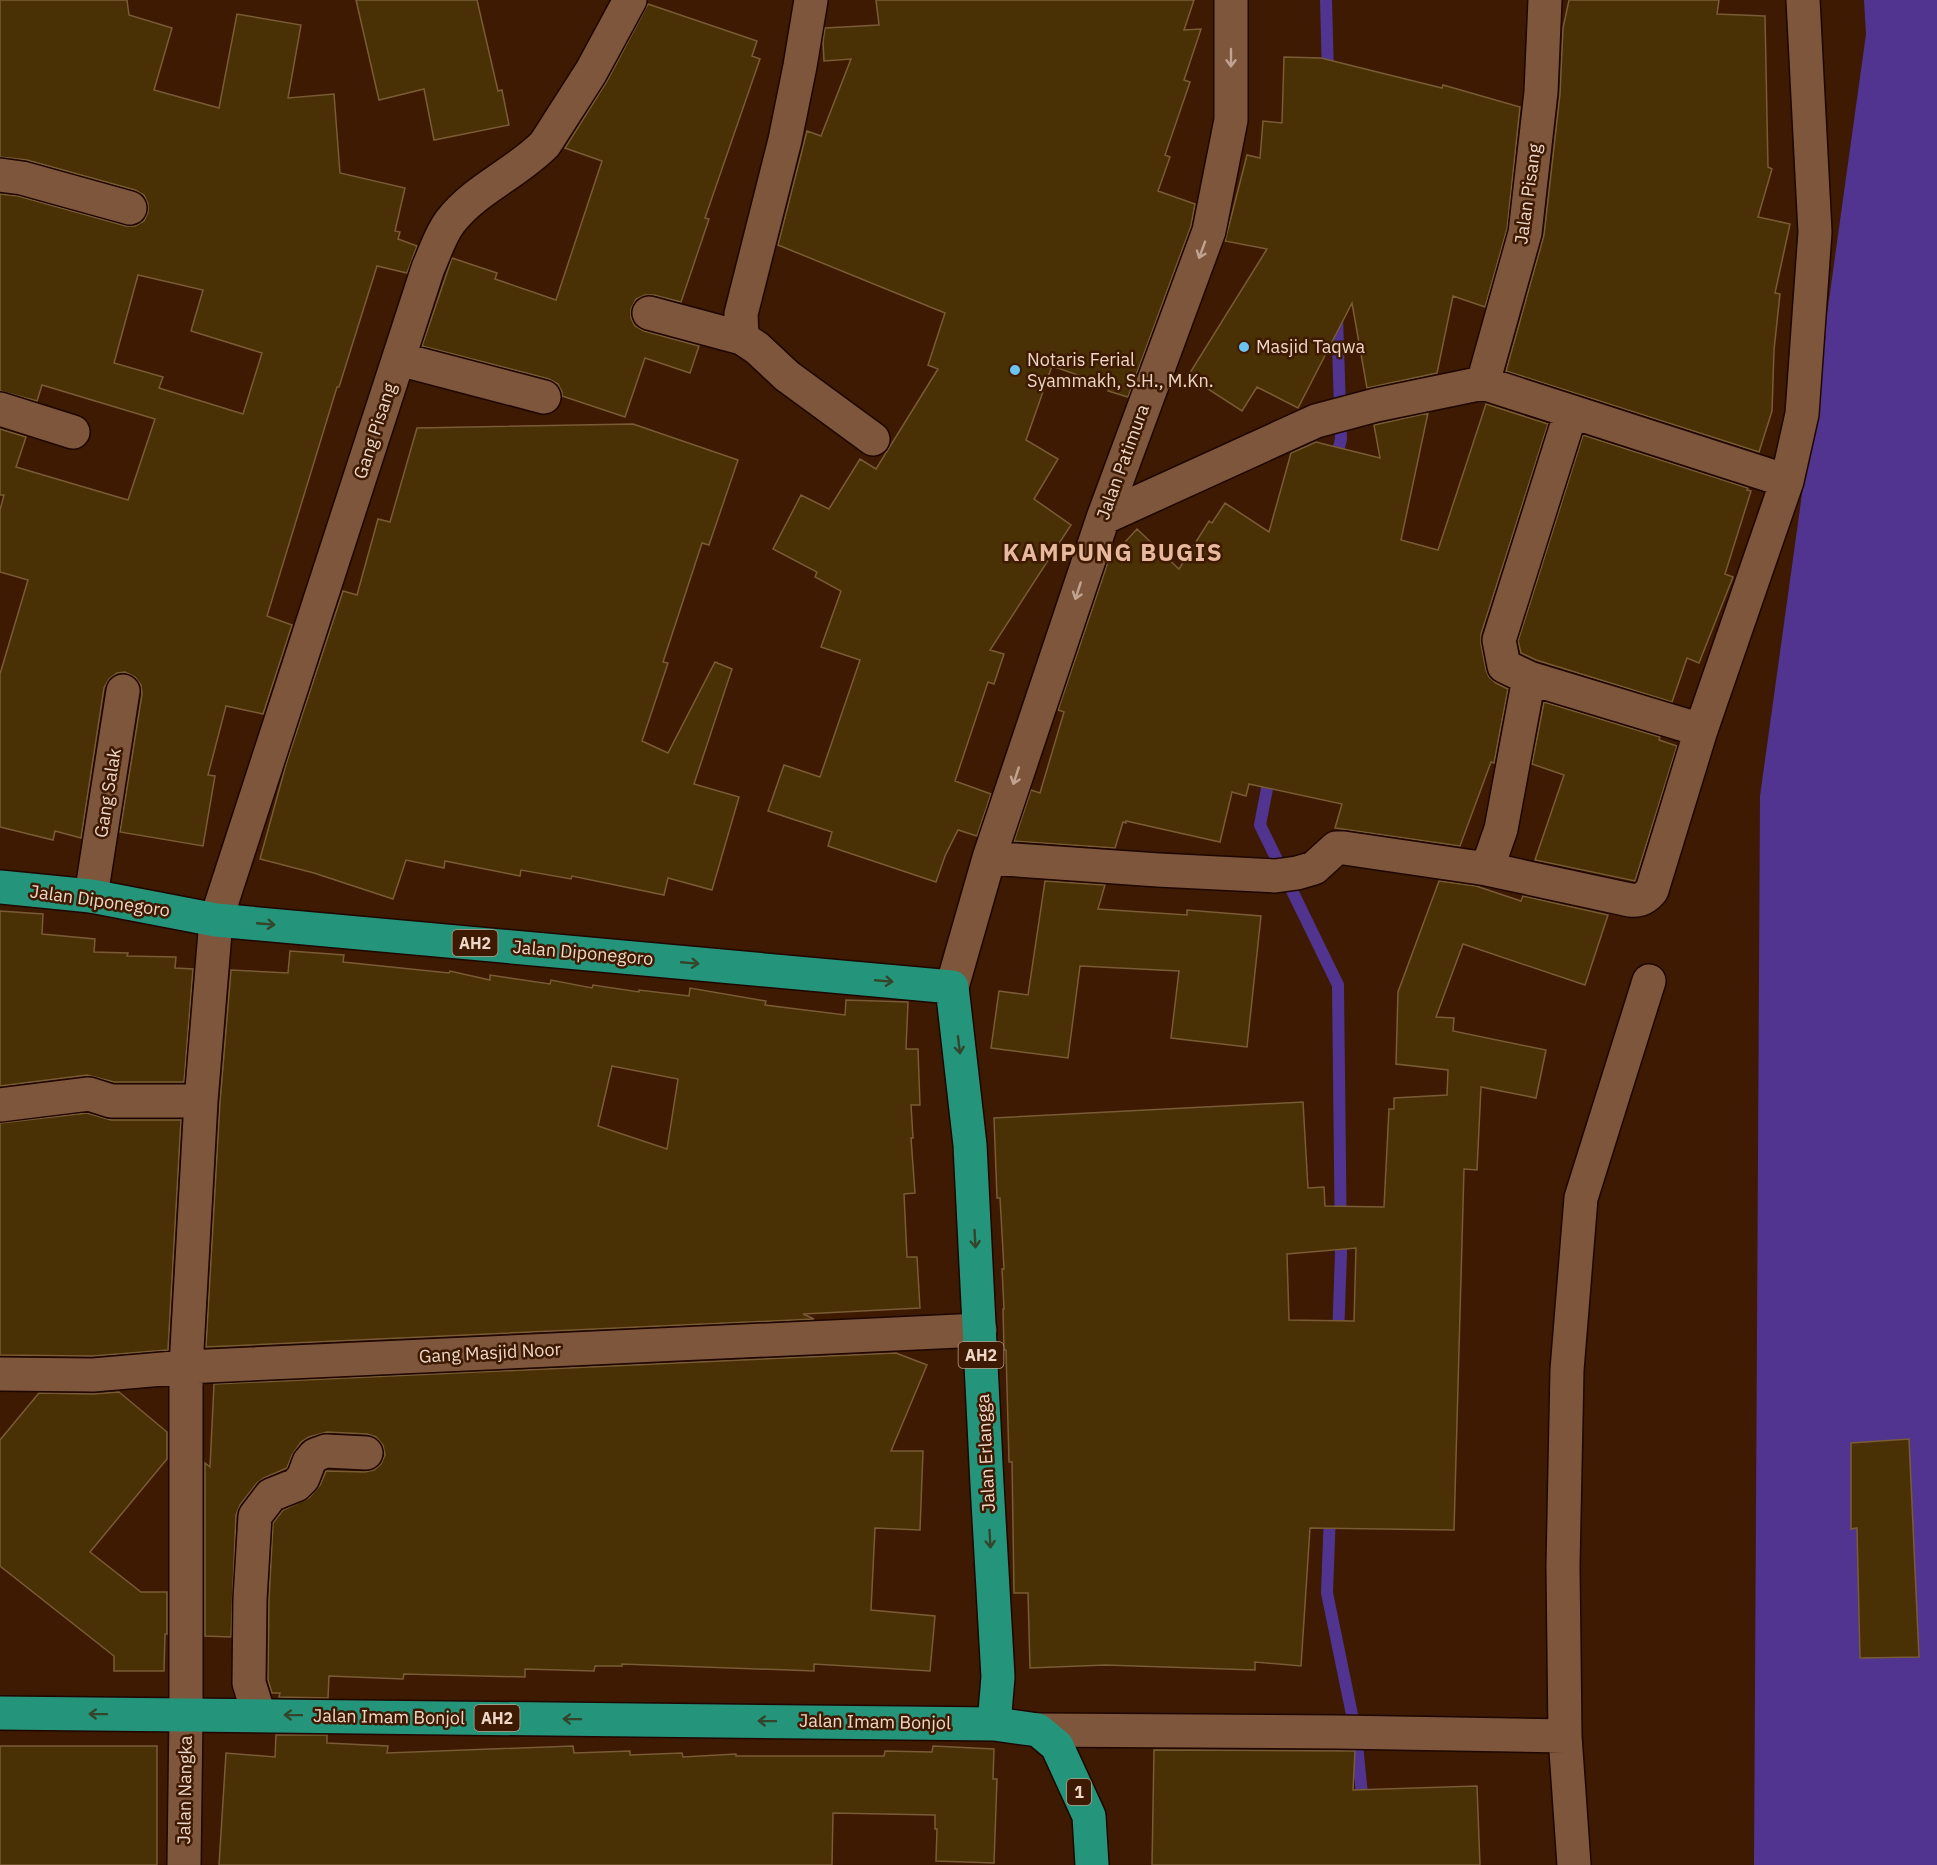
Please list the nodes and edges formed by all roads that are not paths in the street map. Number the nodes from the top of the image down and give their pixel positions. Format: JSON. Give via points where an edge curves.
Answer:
{"nodes":[{"id":1,"x":630,"y":0,"type":"edge"},
{"id":2,"x":811,"y":0,"type":"edge"},
{"id":3,"x":1231,"y":0,"type":"edge"},
{"id":4,"x":1545,"y":0,"type":"edge"},
{"id":5,"x":1803,"y":0,"type":"edge"},
{"id":6,"x":0,"y":175,"type":"edge"},
{"id":7,"x":130,"y":208,"type":"dead end"},
{"id":8,"x":649,"y":313,"type":"dead end"},
{"id":9,"x":742,"y":338,"type":"junction"},
{"id":10,"x":399,"y":359,"type":"junction"},
{"id":11,"x":1483,"y":383,"type":"junction"},
{"id":12,"x":544,"y":397,"type":"dead end"},
{"id":13,"x":0,"y":409,"type":"edge"},
{"id":14,"x":1571,"y":412,"type":"junction"},
{"id":15,"x":73,"y":432,"type":"dead end"},
{"id":16,"x":873,"y":439,"type":"dead end"},
{"id":17,"x":1787,"y":481,"type":"junction"},
{"id":18,"x":1102,"y":518,"type":"junction"},
{"id":19,"x":1528,"y":678,"type":"junction"},
{"id":20,"x":123,"y":691,"type":"dead end"},
{"id":21,"x":1701,"y":730,"type":"junction"},
{"id":22,"x":989,"y":858,"type":"junction"},
{"id":23,"x":1487,"y":869,"type":"junction"},
{"id":24,"x":0,"y":887,"type":"edge"},
{"id":25,"x":91,"y":896,"type":"junction"},
{"id":26,"x":216,"y":920,"type":"junction"},
{"id":27,"x":1649,"y":981,"type":"dead end"},
{"id":28,"x":952,"y":987,"type":"junction"},
{"id":29,"x":201,"y":1101,"type":"junction"},
{"id":30,"x":0,"y":1105,"type":"edge"},
{"id":31,"x":980,"y":1330,"type":"junction"},
{"id":32,"x":186,"y":1367,"type":"junction"},
{"id":33,"x":0,"y":1374,"type":"edge"},
{"id":34,"x":366,"y":1453,"type":"dead end"},
{"id":35,"x":0,"y":1713,"type":"edge"},
{"id":36,"x":259,"y":1715,"type":"junction"},
{"id":37,"x":186,"y":1716,"type":"junction"},
{"id":38,"x":994,"y":1724,"type":"junction"},
{"id":39,"x":1038,"y":1730,"type":"junction"},
{"id":40,"x":1565,"y":1736,"type":"junction"},
{"id":41,"x":184,"y":1865,"type":"edge"},
{"id":42,"x":1092,"y":1865,"type":"edge"},
{"id":43,"x":1574,"y":1865,"type":"edge"}],
"edges":[{"from":1,"to":10,"type":"street","name":"Gang Pisang","via":[[591,72],[545,144],[449,224],[428,268]]},
{"from":2,"to":9,"type":"street","via":[[784,140],[741,314]]},
{"from":3,"to":18,"type":"street","name":"Jalan Patimura","one_way":true,"via":[[1231,120],[1209,231]]},
{"from":4,"to":11,"type":"street","name":"Jalan Pisang","via":[[1541,92],[1524,233]]},
{"from":5,"to":17,"type":"street","via":[[1815,232],[1805,393]]},
{"from":6,"to":7,"type":"street"},
{"from":8,"to":9,"type":"street"},
{"from":9,"to":16,"type":"street"},
{"from":10,"to":12,"type":"street"},
{"from":10,"to":26,"type":"street","name":"Gang Pisang"},
{"from":11,"to":14,"type":"street"},
{"from":11,"to":18,"type":"street","via":[[1316,421]]},
{"from":13,"to":15,"type":"street"},
{"from":14,"to":17,"type":"street"},
{"from":14,"to":19,"type":"street","via":[[1498,640],[1504,666]]},
{"from":17,"to":21,"type":"street"},
{"from":18,"to":22,"type":"street","name":"Jalan Patimura","one_way":true},
{"from":19,"to":21,"type":"street"},
{"from":19,"to":23,"type":"street","via":[[1501,829]]},
{"from":20,"to":25,"type":"street","name":"Gang Salak"},
{"from":21,"to":23,"type":"street","via":[[1648,896],[1630,900]]},
{"from":22,"to":23,"type":"street","via":[[1286,874],[1314,868],[1336,848],[1344,848]]},
{"from":22,"to":28,"type":"street","name":"Jalan Patimura"},
{"from":24,"to":25,"type":"highway","name":"Jalan Diponegoro","number":"AH2"},
{"from":25,"to":26,"type":"highway","name":"Jalan Diponegoro","number":"AH2"},
{"from":26,"to":28,"type":"highway","name":"Jalan Diponegoro","number":"AH2","one_way":true},
{"from":26,"to":29,"type":"street","name":"Gang Pisang"},
{"from":27,"to":40,"type":"street","via":[[1581,1198],[1567,1370]]},
{"from":28,"to":31,"type":"highway","name":"Jalan Erlangga","number":"AH2","one_way":true,"via":[[970,1145]]},
{"from":29,"to":30,"type":"street","via":[[111,1101],[89,1094]]},
{"from":29,"to":32,"type":"street","name":"Gang Pisang"},
{"from":31,"to":32,"type":"street","name":"Gang Masjid Noor"},
{"from":31,"to":38,"type":"highway","name":"Jalan Erlangga","number":"AH2","one_way":true,"via":[[998,1677]]},
{"from":32,"to":33,"type":"street","name":"Gang Masjid Noor","via":[[93,1375]]},
{"from":32,"to":37,"type":"street","name":"Jalan Nangka"},
{"from":34,"to":36,"type":"street","via":[[326,1451],[315,1455],[303,1478],[271,1495],[255,1516],[249,1683]]},
{"from":37,"to":35,"type":"highway","name":"Jalan Imam Bonjol","number":"AH2","one_way":true},
{"from":36,"to":37,"type":"highway","name":"Jalan Imam Bonjol","number":"AH2"},
{"from":38,"to":36,"type":"highway","name":"Jalan Imam Bonjol","number":"AH2","one_way":true},
{"from":37,"to":41,"type":"street","name":"Jalan Nangka"},
{"from":38,"to":39,"type":"highway"},
{"from":39,"to":40,"type":"street"},
{"from":39,"to":42,"type":"highway","number":"1","via":[[1057,1746],[1089,1816]]},
{"from":40,"to":43,"type":"street"}]}
